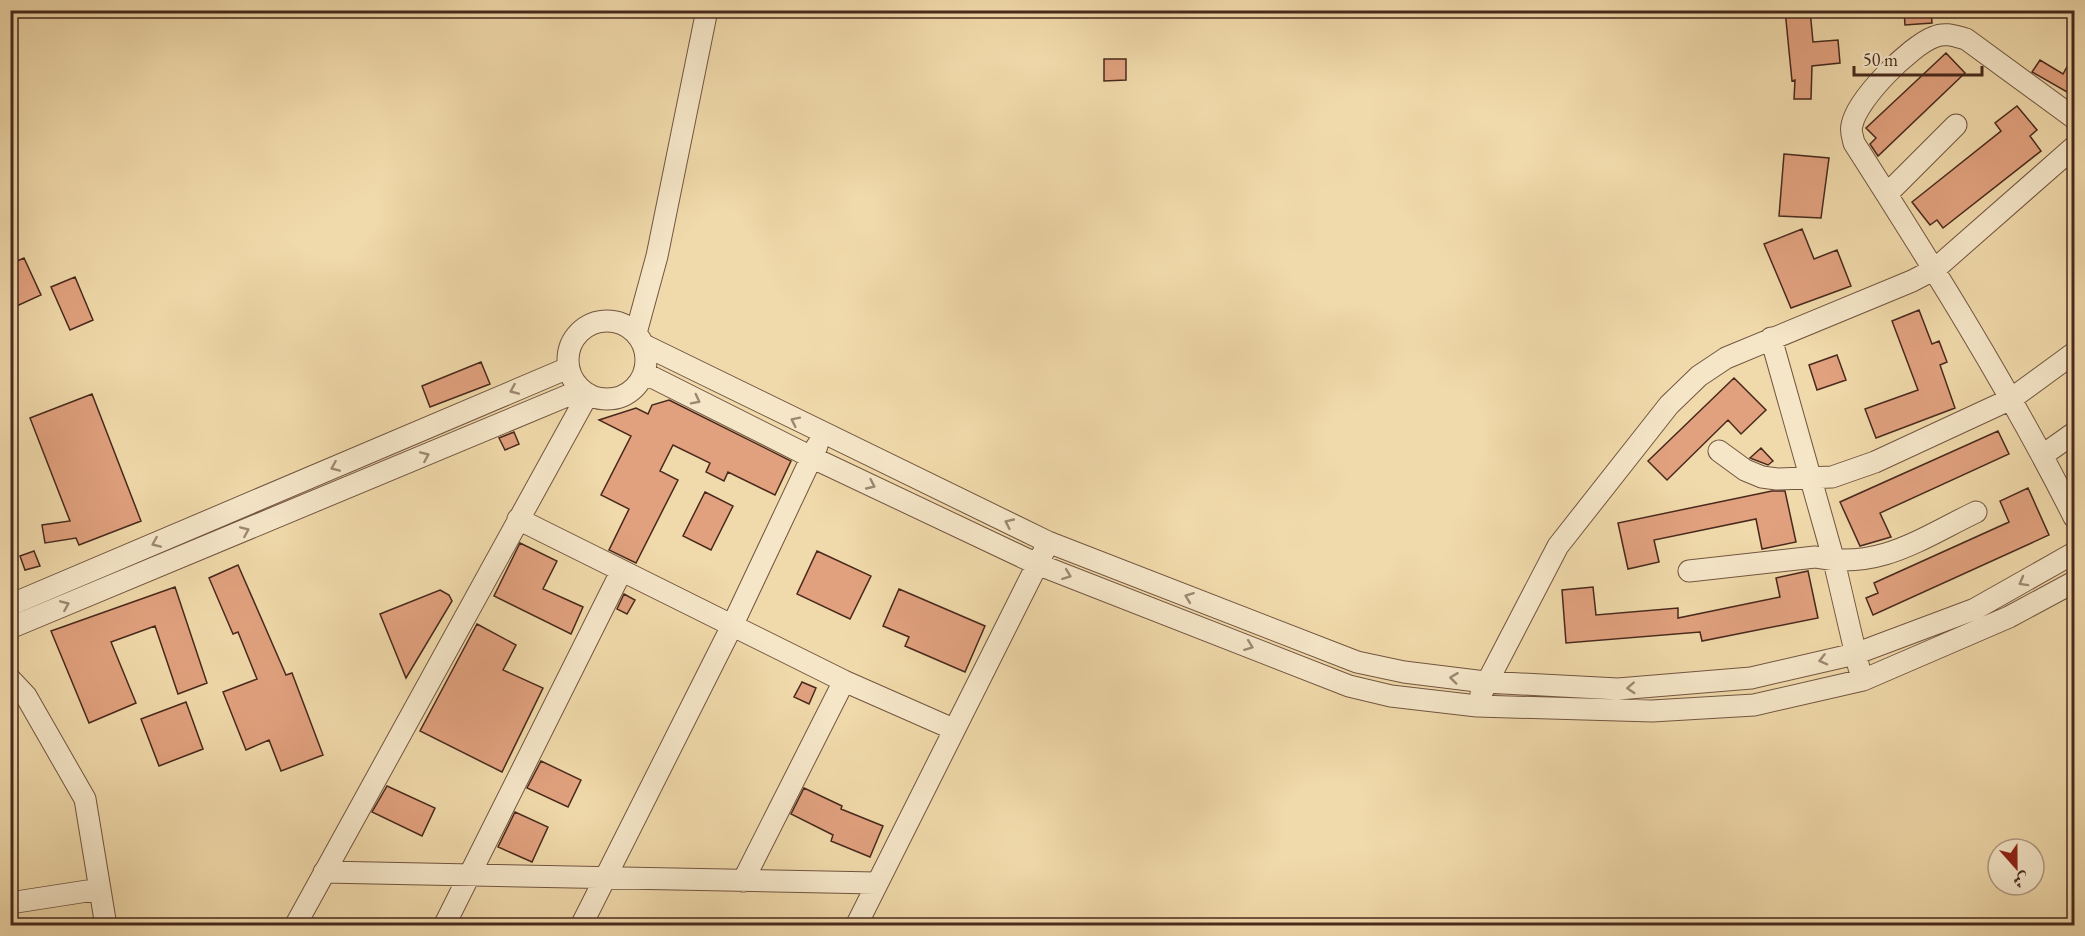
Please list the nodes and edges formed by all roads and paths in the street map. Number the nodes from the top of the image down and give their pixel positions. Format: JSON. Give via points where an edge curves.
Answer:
{"nodes":[{"id":1,"x":707,"y":10,"type":"edge"},
{"id":2,"x":2074,"y":118,"type":"edge"},
{"id":3,"x":1956,"y":125,"type":"dead end"},
{"id":4,"x":2074,"y":147,"type":"edge"},
{"id":5,"x":1887,"y":194,"type":"junction"},
{"id":6,"x":1935,"y":269,"type":"junction"},
{"id":7,"x":1771,"y":338,"type":"junction"},
{"id":8,"x":640,"y":339,"type":"junction"},
{"id":9,"x":2074,"y":353,"type":"edge"},
{"id":10,"x":568,"y":368,"type":"junction"},
{"id":11,"x":644,"y":373,"type":"junction"},
{"id":12,"x":584,"y":392,"type":"junction"},
{"id":13,"x":2011,"y":399,"type":"junction"},
{"id":14,"x":2074,"y":433,"type":"edge"},
{"id":15,"x":822,"y":434,"type":"junction"},
{"id":16,"x":1719,"y":451,"type":"dead end"},
{"id":17,"x":2043,"y":455,"type":"junction"},
{"id":18,"x":811,"y":457,"type":"junction"},
{"id":19,"x":1809,"y":478,"type":"junction"},
{"id":20,"x":1976,"y":512,"type":"dead end"},
{"id":21,"x":2074,"y":517,"type":"edge"},
{"id":22,"x":518,"y":519,"type":"junction"},
{"id":23,"x":1048,"y":542,"type":"junction"},
{"id":24,"x":2074,"y":553,"type":"edge"},
{"id":25,"x":1834,"y":561,"type":"junction"},
{"id":26,"x":1037,"y":564,"type":"junction"},
{"id":27,"x":1689,"y":571,"type":"dead end"},
{"id":28,"x":621,"y":572,"type":"junction"},
{"id":29,"x":2074,"y":582,"type":"edge"},
{"id":30,"x":10,"y":605,"type":"edge"},
{"id":31,"x":732,"y":626,"type":"junction"},
{"id":32,"x":10,"y":628,"type":"edge"},
{"id":33,"x":1855,"y":654,"type":"junction"},
{"id":34,"x":10,"y":679,"type":"edge"},
{"id":35,"x":1863,"y":680,"type":"junction"},
{"id":36,"x":844,"y":681,"type":"junction"},
{"id":37,"x":1485,"y":682,"type":"junction"},
{"id":38,"x":1478,"y":705,"type":"junction"},
{"id":39,"x":953,"y":729,"type":"junction"},
{"id":40,"x":324,"y":872,"type":"junction"},
{"id":41,"x":468,"y":875,"type":"junction"},
{"id":42,"x":604,"y":878,"type":"junction"},
{"id":43,"x":743,"y":881,"type":"junction"},
{"id":44,"x":876,"y":883,"type":"junction"},
{"id":45,"x":100,"y":889,"type":"junction"},
{"id":46,"x":10,"y":903,"type":"edge"},
{"id":47,"x":106,"y":926,"type":"edge"},
{"id":48,"x":294,"y":926,"type":"edge"},
{"id":49,"x":444,"y":926,"type":"edge"},
{"id":50,"x":581,"y":926,"type":"edge"},
{"id":51,"x":856,"y":926,"type":"edge"}],
"edges":[{"from":1,"to":8,"type":"street"},
{"from":2,"to":5,"type":"street","via":[[1966,39],[1947,34],[1933,37],[1898,62],[1860,105],[1851,126],[1854,143]]},
{"from":3,"to":5,"type":"street"},
{"from":4,"to":6,"type":"street"},
{"from":5,"to":6,"type":"street"},
{"from":6,"to":7,"type":"street","via":[[1912,282]]},
{"from":6,"to":13,"type":"street"},
{"from":7,"to":19,"type":"street"},
{"from":7,"to":37,"type":"street","via":[[1726,358],[1699,376],[1669,405],[1558,546]]},
{"from":8,"to":10,"type":"street","via":[[616,322],[594,322],[576,336]]},
{"from":8,"to":11,"type":"street","via":[[646,364]]},
{"from":15,"to":8,"type":"street","one_way":true},
{"from":9,"to":13,"type":"street"},
{"from":10,"to":12,"type":"street"},
{"from":10,"to":30,"type":"street","one_way":true},
{"from":11,"to":12,"type":"street","via":[[620,397],[609,399]]},
{"from":11,"to":18,"type":"street","one_way":true},
{"from":12,"to":22,"type":"street"},
{"from":32,"to":12,"type":"street","one_way":true},
{"from":13,"to":17,"type":"street"},
{"from":13,"to":19,"type":"street","via":[[1875,462],[1832,477]]},
{"from":14,"to":17,"type":"street"},
{"from":15,"to":18,"type":"street"},
{"from":23,"to":15,"type":"street","one_way":true},
{"from":16,"to":19,"type":"street","via":[[1762,477]]},
{"from":17,"to":21,"type":"street"},
{"from":18,"to":26,"type":"street","one_way":true},
{"from":18,"to":31,"type":"street"},
{"from":19,"to":25,"type":"street"},
{"from":20,"to":25,"type":"street","via":[[1887,555],[1862,561]]},
{"from":22,"to":28,"type":"street"},
{"from":22,"to":40,"type":"street"},
{"from":23,"to":26,"type":"street"},
{"from":37,"to":23,"type":"street","one_way":true,"via":[[1357,662]]},
{"from":24,"to":33,"type":"street","one_way":true,"via":[[1975,609]]},
{"from":25,"to":27,"type":"street","via":[[1815,557]]},
{"from":25,"to":33,"type":"street"},
{"from":26,"to":38,"type":"street","one_way":true,"via":[[1349,686],[1391,696]]},
{"from":26,"to":39,"type":"street"},
{"from":28,"to":31,"type":"street"},
{"from":28,"to":41,"type":"street"},
{"from":29,"to":35,"type":"street","via":[[2009,617]]},
{"from":31,"to":36,"type":"street"},
{"from":31,"to":42,"type":"street"},
{"from":33,"to":35,"type":"street"},
{"from":33,"to":37,"type":"street","one_way":true,"via":[[1751,678],[1674,686],[1618,689]]},
{"from":34,"to":45,"type":"street","via":[[26,696],[85,799]]},
{"from":35,"to":38,"type":"street","via":[[1754,705],[1652,711]]},
{"from":36,"to":39,"type":"street"},
{"from":36,"to":43,"type":"street"},
{"from":37,"to":38,"type":"street"},
{"from":39,"to":44,"type":"street"},
{"from":40,"to":41,"type":"street"},
{"from":40,"to":48,"type":"street"},
{"from":41,"to":42,"type":"street"},
{"from":41,"to":49,"type":"street"},
{"from":42,"to":43,"type":"street"},
{"from":42,"to":50,"type":"street"},
{"from":43,"to":44,"type":"street"},
{"from":44,"to":51,"type":"street"},
{"from":45,"to":46,"type":"street"},
{"from":45,"to":47,"type":"street"}]}
